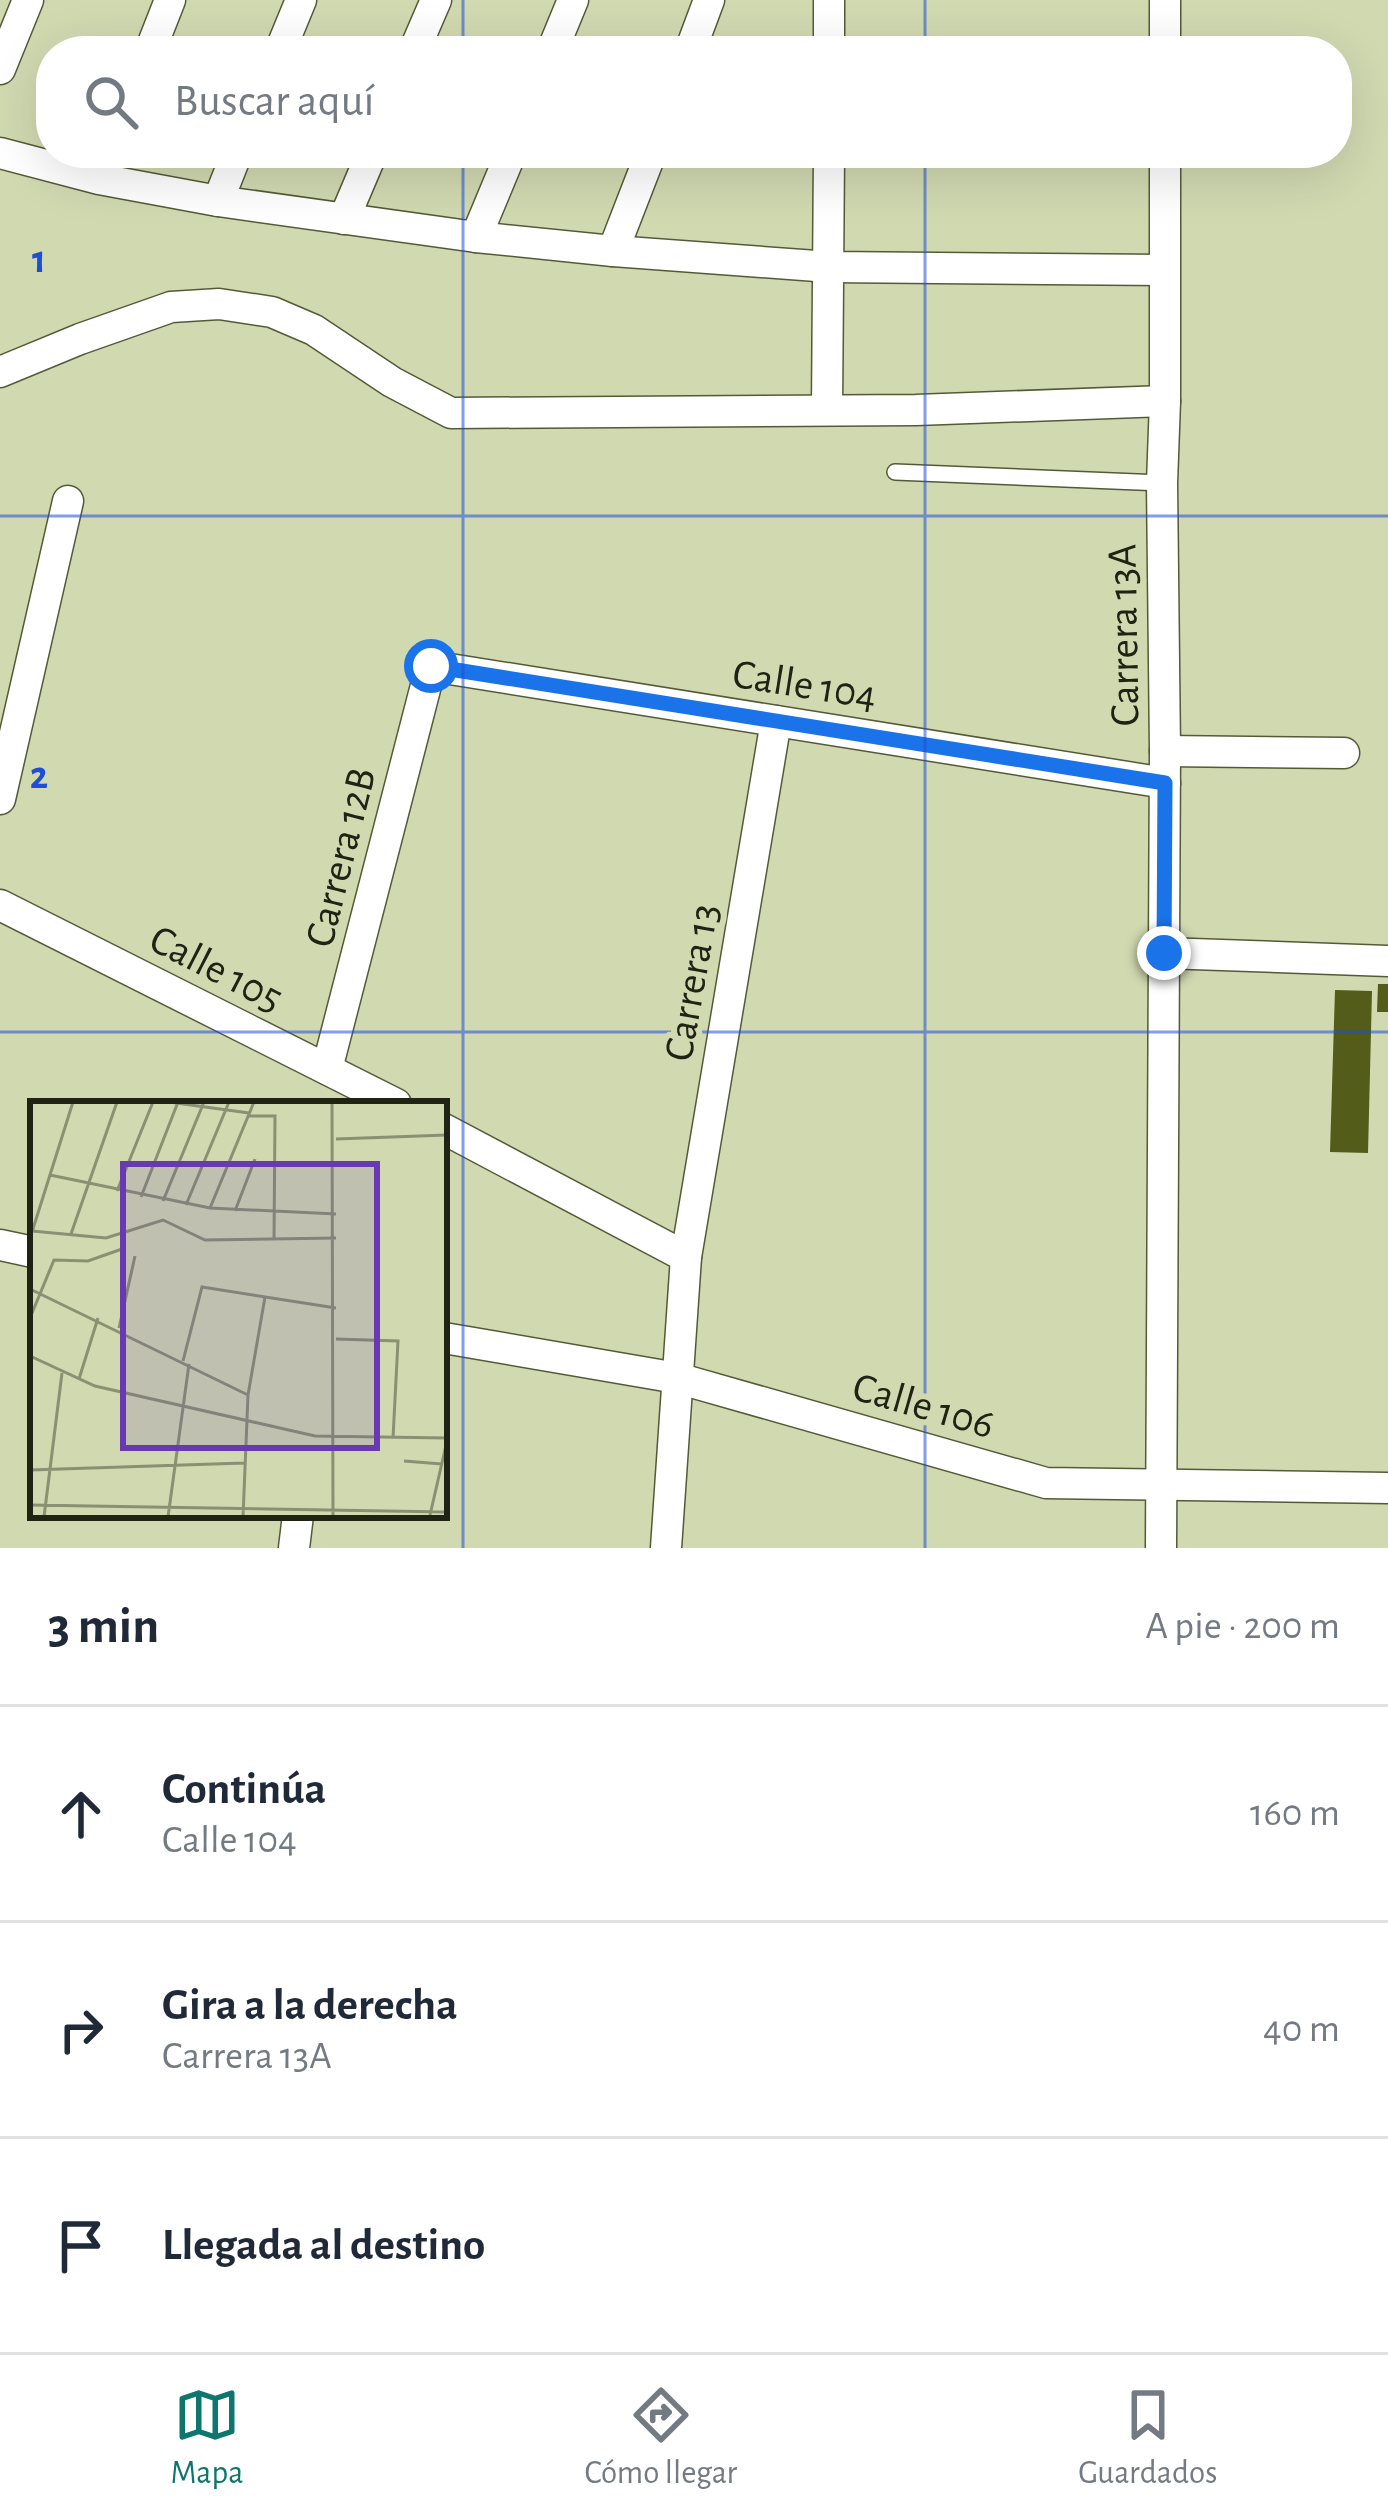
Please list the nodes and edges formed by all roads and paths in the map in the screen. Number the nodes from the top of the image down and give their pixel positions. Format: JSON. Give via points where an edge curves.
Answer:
{"nodes":[{"id":1,"x":28,"y":0,"type":"edge"},
{"id":2,"x":170,"y":0,"type":"edge"},
{"id":3,"x":301,"y":0,"type":"edge"},
{"id":4,"x":436,"y":0,"type":"edge"},
{"id":5,"x":573,"y":0,"type":"edge"},
{"id":6,"x":710,"y":0,"type":"edge"},
{"id":7,"x":829,"y":0,"type":"edge"},
{"id":8,"x":1165,"y":0,"type":"edge"},
{"id":9,"x":156,"y":36,"type":"edge"},
{"id":10,"x":286,"y":36,"type":"edge"},
{"id":11,"x":421,"y":36,"type":"edge"},
{"id":12,"x":559,"y":36,"type":"edge"},
{"id":13,"x":696,"y":36,"type":"edge"},
{"id":14,"x":830,"y":36,"type":"edge"},
{"id":15,"x":1165,"y":36,"type":"edge"},
{"id":16,"x":0,"y":69,"type":"edge"},
{"id":17,"x":0,"y":153,"type":"edge"},
{"id":18,"x":36,"y":158,"type":"edge"},
{"id":19,"x":111,"y":168,"type":"edge"},
{"id":20,"x":231,"y":168,"type":"edge"},
{"id":21,"x":366,"y":168,"type":"edge"},
{"id":22,"x":505,"y":168,"type":"edge"},
{"id":23,"x":645,"y":168,"type":"edge"},
{"id":24,"x":830,"y":168,"type":"edge"},
{"id":25,"x":1165,"y":168,"type":"edge"},
{"id":26,"x":218,"y":200,"type":"junction"},
{"id":27,"x":344,"y":219,"type":"junction"},
{"id":28,"x":476,"y":237,"type":"junction"},
{"id":29,"x":613,"y":251,"type":"junction"},
{"id":30,"x":830,"y":267,"type":"junction"},
{"id":31,"x":1164,"y":270,"type":"junction"},
{"id":32,"x":0,"y":372,"type":"edge"},
{"id":33,"x":1165,"y":401,"type":"junction"},
{"id":34,"x":826,"y":410,"type":"junction"},
{"id":35,"x":895,"y":472,"type":"dead end"},
{"id":36,"x":1162,"y":483,"type":"junction"},
{"id":37,"x":68,"y":501,"type":"dead end"},
{"id":38,"x":431,"y":666,"type":"joint"},
{"id":39,"x":776,"y":721,"type":"junction"},
{"id":40,"x":1165,"y":751,"type":"junction"},
{"id":41,"x":1344,"y":753,"type":"dead end"},
{"id":42,"x":1165,"y":783,"type":"junction"},
{"id":43,"x":0,"y":799,"type":"edge"},
{"id":44,"x":0,"y":904,"type":"edge"},
{"id":45,"x":1164,"y":953,"type":"junction"},
{"id":46,"x":1388,"y":961,"type":"edge"},
{"id":47,"x":327,"y":1069,"type":"junction"},
{"id":48,"x":358,"y":1094,"type":"edge"},
{"id":49,"x":447,"y":1131,"type":"edge"},
{"id":50,"x":0,"y":1245,"type":"edge"},
{"id":51,"x":30,"y":1251,"type":"edge"},
{"id":52,"x":686,"y":1257,"type":"junction"},
{"id":53,"x":447,"y":1339,"type":"edge"},
{"id":54,"x":677,"y":1378,"type":"junction"},
{"id":55,"x":1163,"y":1486,"type":"junction"},
{"id":56,"x":1388,"y":1488,"type":"edge"},
{"id":57,"x":298,"y":1518,"type":"edge"},
{"id":58,"x":294,"y":1548,"type":"edge"},
{"id":59,"x":666,"y":1548,"type":"edge"},
{"id":60,"x":1161,"y":1548,"type":"edge"}],
"edges":[{"from":1,"to":16,"type":"street"},
{"from":2,"to":9,"type":"street"},
{"from":3,"to":10,"type":"street"},
{"from":4,"to":11,"type":"street"},
{"from":5,"to":12,"type":"street"},
{"from":6,"to":13,"type":"street"},
{"from":7,"to":14,"type":"street"},
{"from":8,"to":15,"type":"street"},
{"from":17,"to":18,"type":"street"},
{"from":19,"to":26,"type":"street"},
{"from":20,"to":26,"type":"street"},
{"from":21,"to":27,"type":"street"},
{"from":22,"to":28,"type":"street"},
{"from":23,"to":29,"type":"street"},
{"from":24,"to":30,"type":"street"},
{"from":25,"to":31,"type":"street","name":"Carrera 13A"},
{"from":26,"to":27,"type":"street"},
{"from":27,"to":28,"type":"street"},
{"from":28,"to":29,"type":"street"},
{"from":29,"to":30,"type":"street"},
{"from":30,"to":31,"type":"street"},
{"from":30,"to":34,"type":"street"},
{"from":31,"to":33,"type":"street","name":"Carrera 13A"},
{"from":32,"to":34,"type":"street","via":[[171,307],[219,304],[272,312],[314,330],[451,413]]},
{"from":33,"to":34,"type":"street"},
{"from":33,"to":36,"type":"street","name":"Carrera 13A"},
{"from":35,"to":36,"type":"lane"},
{"from":36,"to":40,"type":"street","name":"Carrera 13A"},
{"from":37,"to":43,"type":"street"},
{"from":38,"to":39,"type":"street","name":"Calle 104"},
{"from":38,"to":47,"type":"street","name":"Carrera 12B"},
{"from":39,"to":42,"type":"street","name":"Calle 104"},
{"from":39,"to":52,"type":"street","name":"Carrera 13"},
{"from":40,"to":41,"type":"street"},
{"from":40,"to":42,"type":"street","name":"Carrera 13A"},
{"from":42,"to":45,"type":"street","name":"Carrera 13A"},
{"from":44,"to":47,"type":"street","name":"Calle 105"},
{"from":45,"to":46,"type":"street"},
{"from":45,"to":55,"type":"street","name":"Carrera 13A"},
{"from":47,"to":48,"type":"street","name":"Calle 105"},
{"from":49,"to":52,"type":"street"},
{"from":50,"to":51,"type":"street"},
{"from":52,"to":54,"type":"street"},
{"from":53,"to":54,"type":"street","name":"Calle 106"},
{"from":54,"to":55,"type":"street","name":"Calle 106","via":[[1046,1483]]},
{"from":54,"to":59,"type":"street"},
{"from":55,"to":56,"type":"street","name":"Calle 106"},
{"from":55,"to":60,"type":"street","name":"Carrera 13A"},
{"from":57,"to":58,"type":"street"}]}
